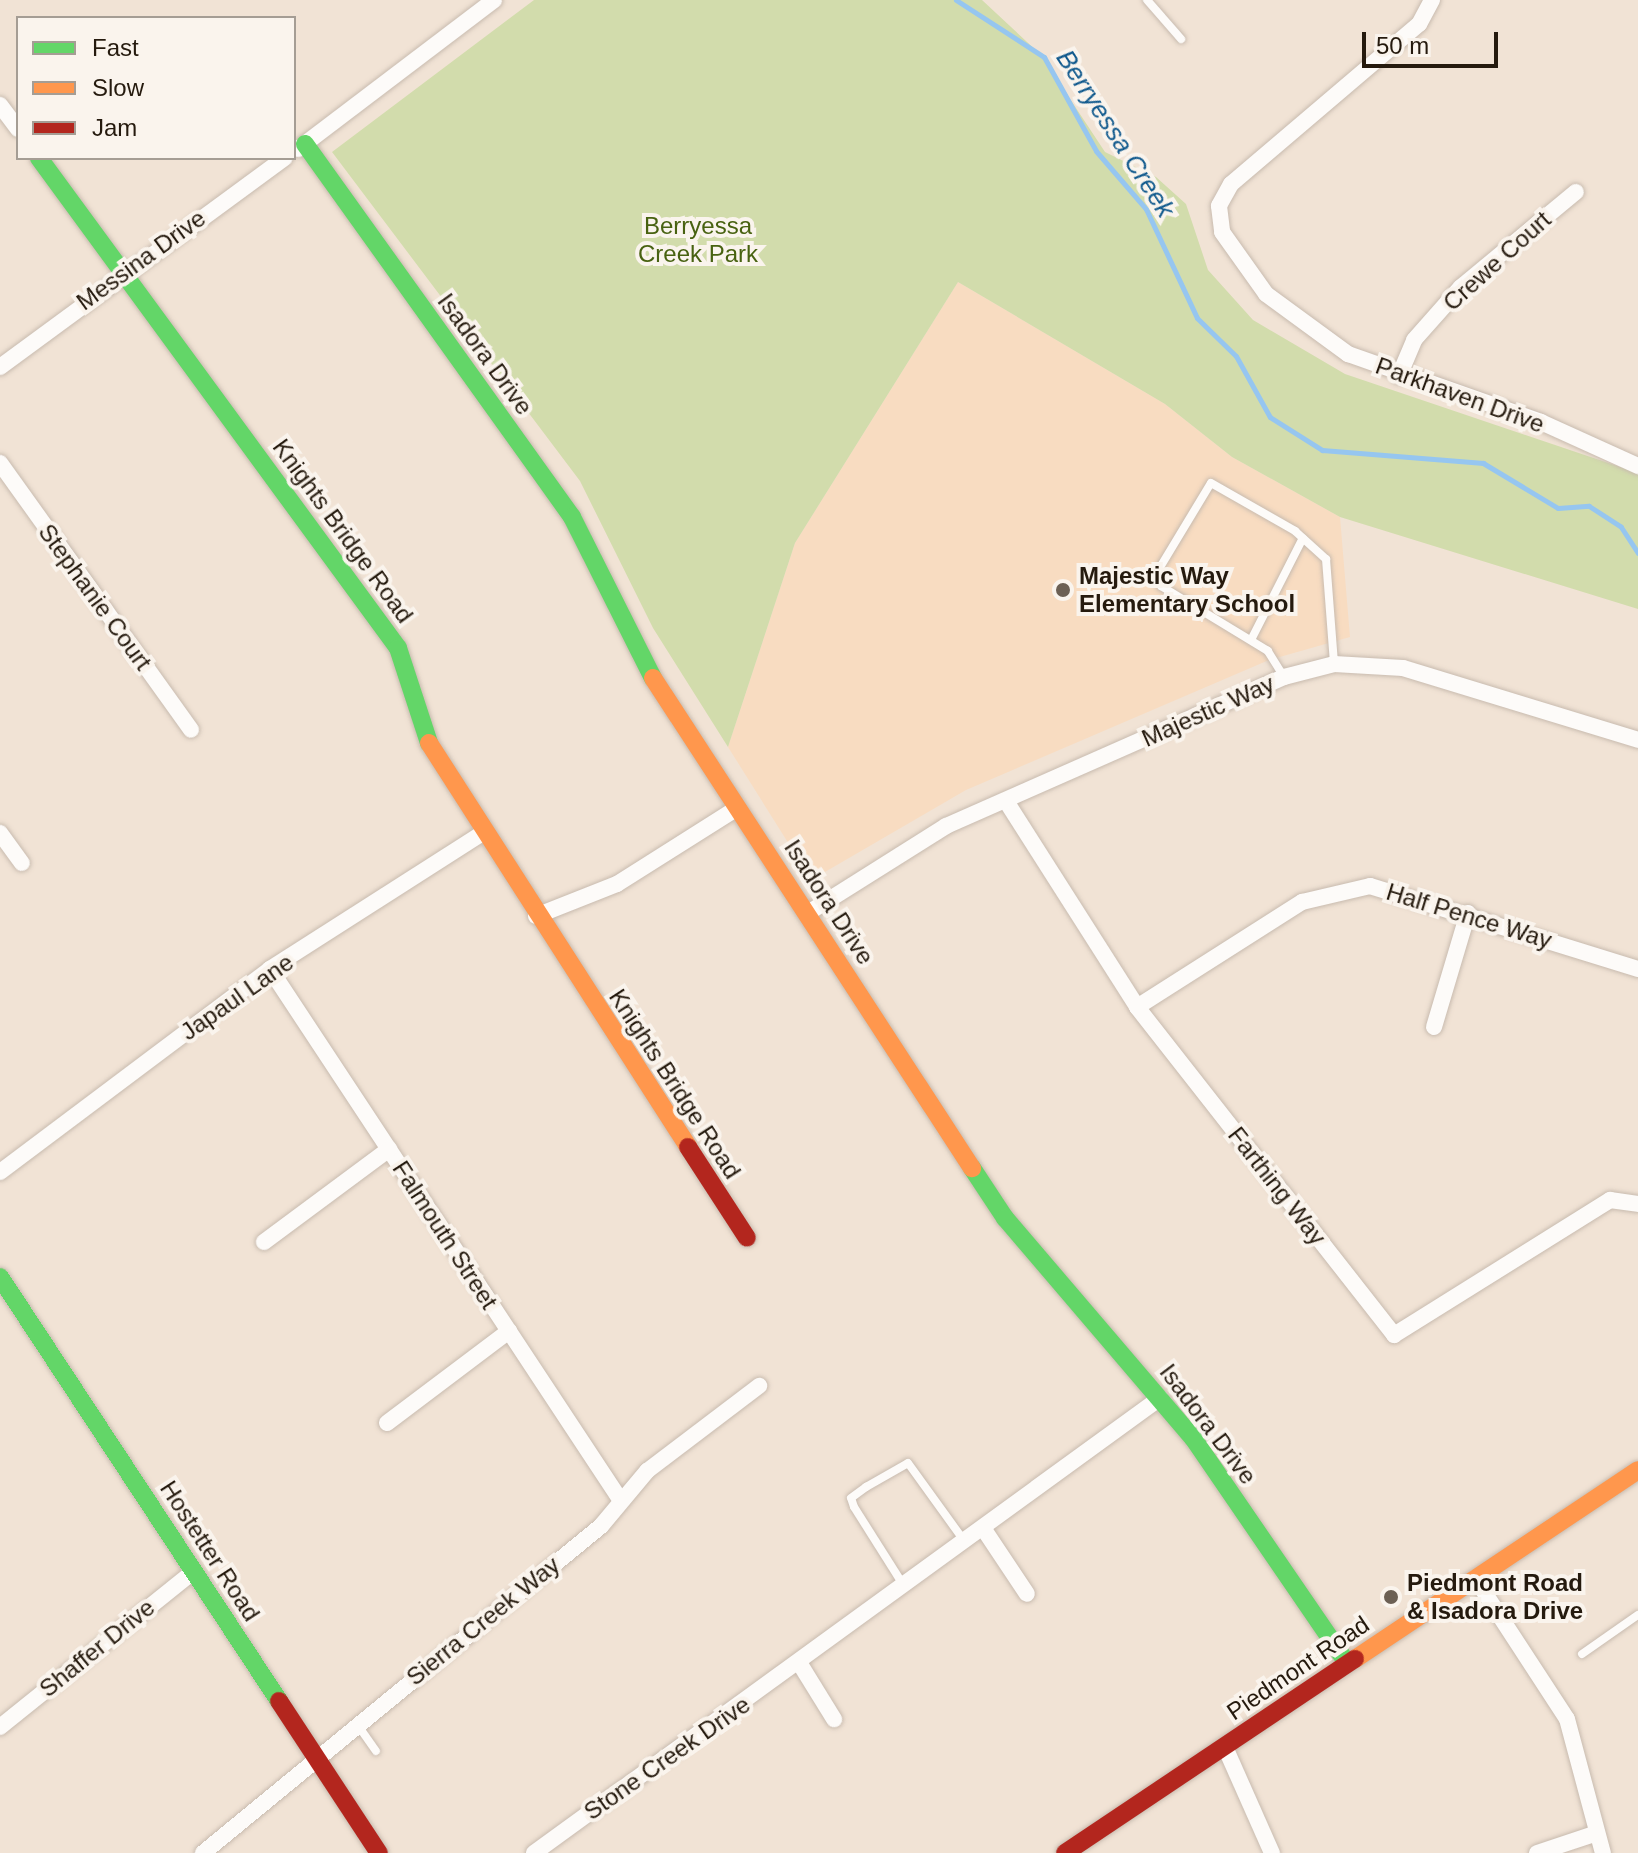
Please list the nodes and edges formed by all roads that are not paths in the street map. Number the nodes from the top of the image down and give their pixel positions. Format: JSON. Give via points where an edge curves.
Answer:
{"nodes":[{"id":1,"x":494,"y":0,"type":"edge"},
{"id":2,"x":1147,"y":0,"type":"edge"},
{"id":3,"x":1432,"y":0,"type":"edge"},
{"id":4,"x":1181,"y":39,"type":"dead end"},
{"id":5,"x":0,"y":105,"type":"edge"},
{"id":6,"x":16,"y":126,"type":"edge"},
{"id":7,"x":299,"y":148,"type":"edge"},
{"id":8,"x":40,"y":160,"type":"edge"},
{"id":9,"x":282,"y":160,"type":"edge"},
{"id":10,"x":1576,"y":192,"type":"dead end"},
{"id":11,"x":122,"y":271,"type":"junction"},
{"id":12,"x":0,"y":367,"type":"edge"},
{"id":13,"x":1399,"y":376,"type":"junction"},
{"id":14,"x":0,"y":463,"type":"edge"},
{"id":15,"x":1638,"y":466,"type":"edge"},
{"id":16,"x":1303,"y":538,"type":"junction"},
{"id":17,"x":1251,"y":640,"type":"junction"},
{"id":18,"x":1334,"y":664,"type":"junction"},
{"id":19,"x":1284,"y":677,"type":"junction"},
{"id":20,"x":191,"y":730,"type":"dead end"},
{"id":21,"x":1638,"y":740,"type":"edge"},
{"id":22,"x":1006,"y":801,"type":"junction"},
{"id":23,"x":737,"y":808,"type":"junction"},
{"id":24,"x":0,"y":833,"type":"edge"},
{"id":25,"x":483,"y":833,"type":"junction"},
{"id":26,"x":22,"y":863,"type":"dead end"},
{"id":27,"x":808,"y":913,"type":"junction"},
{"id":28,"x":1468,"y":913,"type":"junction"},
{"id":29,"x":536,"y":916,"type":"junction"},
{"id":30,"x":270,"y":969,"type":"junction"},
{"id":31,"x":1638,"y":969,"type":"edge"},
{"id":32,"x":1137,"y":1007,"type":"junction"},
{"id":33,"x":1434,"y":1027,"type":"dead end"},
{"id":34,"x":389,"y":1149,"type":"junction"},
{"id":35,"x":0,"y":1172,"type":"edge"},
{"id":36,"x":1638,"y":1204,"type":"edge"},
{"id":37,"x":747,"y":1238,"type":"dead end"},
{"id":38,"x":264,"y":1242,"type":"dead end"},
{"id":39,"x":0,"y":1277,"type":"edge"},
{"id":40,"x":509,"y":1331,"type":"junction"},
{"id":41,"x":759,"y":1386,"type":"dead end"},
{"id":42,"x":1160,"y":1398,"type":"junction"},
{"id":43,"x":387,"y":1423,"type":"dead end"},
{"id":44,"x":1635,"y":1479,"type":"edge"},
{"id":45,"x":621,"y":1501,"type":"junction"},
{"id":46,"x":983,"y":1528,"type":"junction"},
{"id":47,"x":965,"y":1542,"type":"junction"},
{"id":48,"x":194,"y":1571,"type":"junction"},
{"id":49,"x":1475,"y":1578,"type":"junction"},
{"id":50,"x":905,"y":1587,"type":"junction"},
{"id":51,"x":1027,"y":1594,"type":"dead end"},
{"id":52,"x":1638,"y":1615,"type":"edge"},
{"id":53,"x":1582,"y":1654,"type":"dead end"},
{"id":54,"x":1347,"y":1663,"type":"junction"},
{"id":55,"x":800,"y":1664,"type":"junction"},
{"id":56,"x":834,"y":1719,"type":"dead end"},
{"id":57,"x":356,"y":1724,"type":"junction"},
{"id":58,"x":0,"y":1727,"type":"edge"},
{"id":59,"x":1225,"y":1747,"type":"junction"},
{"id":60,"x":376,"y":1751,"type":"dead end"},
{"id":61,"x":316,"y":1756,"type":"junction"},
{"id":62,"x":1597,"y":1833,"type":"junction"},
{"id":63,"x":203,"y":1853,"type":"edge"},
{"id":64,"x":379,"y":1853,"type":"edge"},
{"id":65,"x":534,"y":1853,"type":"edge"},
{"id":66,"x":1065,"y":1853,"type":"edge"},
{"id":67,"x":1272,"y":1853,"type":"edge"},
{"id":68,"x":1537,"y":1853,"type":"edge"},
{"id":69,"x":1603,"y":1853,"type":"edge"}],
"edges":[{"from":1,"to":7,"type":"street"},
{"from":2,"to":4,"type":"lane"},
{"from":3,"to":13,"type":"street","name":"Parkhaven Drive","via":[[1419,24],[1231,184],[1219,206],[1222,232],[1240,262],[1296,322]]},
{"from":5,"to":6,"type":"street"},
{"from":7,"to":23,"type":"street","name":"Isadora Drive","via":[[572,517],[640,658]]},
{"from":8,"to":11,"type":"street","name":"Knights Bridge Road"},
{"from":9,"to":11,"type":"street","name":"Messina Drive"},
{"from":10,"to":13,"type":"street","name":"Crewe Court","via":[[1461,287],[1414,340]]},
{"from":11,"to":12,"type":"street","name":"Messina Drive"},
{"from":11,"to":25,"type":"street","name":"Knights Bridge Road","via":[[398,648],[432,753]]},
{"from":13,"to":15,"type":"street","name":"Parkhaven Drive","via":[[1541,422]]},
{"from":14,"to":20,"type":"street","name":"Stephanie Court"},
{"from":16,"to":17,"type":"lane"},
{"from":16,"to":17,"type":"lane","via":[[1211,483],[1156,574],[1161,586]]},
{"from":16,"to":18,"type":"lane","via":[[1326,559]]},
{"from":17,"to":19,"type":"lane","via":[[1268,651]]},
{"from":18,"to":19,"type":"street","name":"Majestic Way"},
{"from":18,"to":21,"type":"street","name":"Majestic Way","via":[[1403,668]]},
{"from":19,"to":22,"type":"street","name":"Majestic Way"},
{"from":22,"to":27,"type":"street","name":"Majestic Way","via":[[946,826]]},
{"from":22,"to":32,"type":"street","name":"Farthing Way"},
{"from":23,"to":27,"type":"street","name":"Isadora Drive"},
{"from":23,"to":29,"type":"street","via":[[617,884]]},
{"from":24,"to":26,"type":"street"},
{"from":25,"to":29,"type":"street","name":"Knights Bridge Road"},
{"from":25,"to":30,"type":"street","name":"Japaul Lane"},
{"from":27,"to":42,"type":"street","name":"Isadora Drive","via":[[1005,1218]]},
{"from":28,"to":31,"type":"street","name":"Half Pence Way"},
{"from":28,"to":32,"type":"street","name":"Half Pence Way","via":[[1370,886],[1302,902]]},
{"from":28,"to":33,"type":"street"},
{"from":29,"to":37,"type":"street","name":"Knights Bridge Road"},
{"from":30,"to":34,"type":"street","name":"Falmouth Street"},
{"from":30,"to":35,"type":"street","name":"Japaul Lane"},
{"from":32,"to":36,"type":"street","name":"Farthing Way","via":[[1394,1335],[1610,1200]]},
{"from":34,"to":38,"type":"street"},
{"from":34,"to":40,"type":"street","name":"Falmouth Street"},
{"from":39,"to":48,"type":"street","name":"Hostetter Road"},
{"from":40,"to":43,"type":"street"},
{"from":40,"to":45,"type":"street","name":"Falmouth Street"},
{"from":41,"to":45,"type":"street","name":"Sierra Creek Way","via":[[647,1471]]},
{"from":42,"to":46,"type":"street","name":"Stone Creek Drive"},
{"from":42,"to":54,"type":"street","name":"Isadora Drive"},
{"from":44,"to":49,"type":"street","name":"Piedmont Road"},
{"from":45,"to":57,"type":"street","name":"Sierra Creek Way","via":[[601,1526]]},
{"from":46,"to":47,"type":"street","name":"Stone Creek Drive"},
{"from":46,"to":51,"type":"street"},
{"from":47,"to":50,"type":"street","name":"Stone Creek Drive"},
{"from":47,"to":50,"type":"lane","via":[[908,1463],[851,1498]]},
{"from":48,"to":58,"type":"street","name":"Shaffer Drive"},
{"from":48,"to":61,"type":"street","name":"Hostetter Road"},
{"from":49,"to":54,"type":"street","name":"Piedmont Road"},
{"from":49,"to":62,"type":"street","via":[[1567,1719]]},
{"from":50,"to":55,"type":"street","name":"Stone Creek Drive"},
{"from":52,"to":53,"type":"lane"},
{"from":54,"to":59,"type":"street","name":"Piedmont Road"},
{"from":55,"to":56,"type":"street"},
{"from":55,"to":65,"type":"street","name":"Stone Creek Drive"},
{"from":57,"to":60,"type":"lane"},
{"from":57,"to":61,"type":"street","name":"Sierra Creek Way"},
{"from":59,"to":66,"type":"street","name":"Piedmont Road"},
{"from":59,"to":67,"type":"street"},
{"from":61,"to":63,"type":"street","name":"Sierra Creek Way"},
{"from":61,"to":64,"type":"street","name":"Hostetter Road"},
{"from":62,"to":68,"type":"street"},
{"from":62,"to":69,"type":"street"}]}
